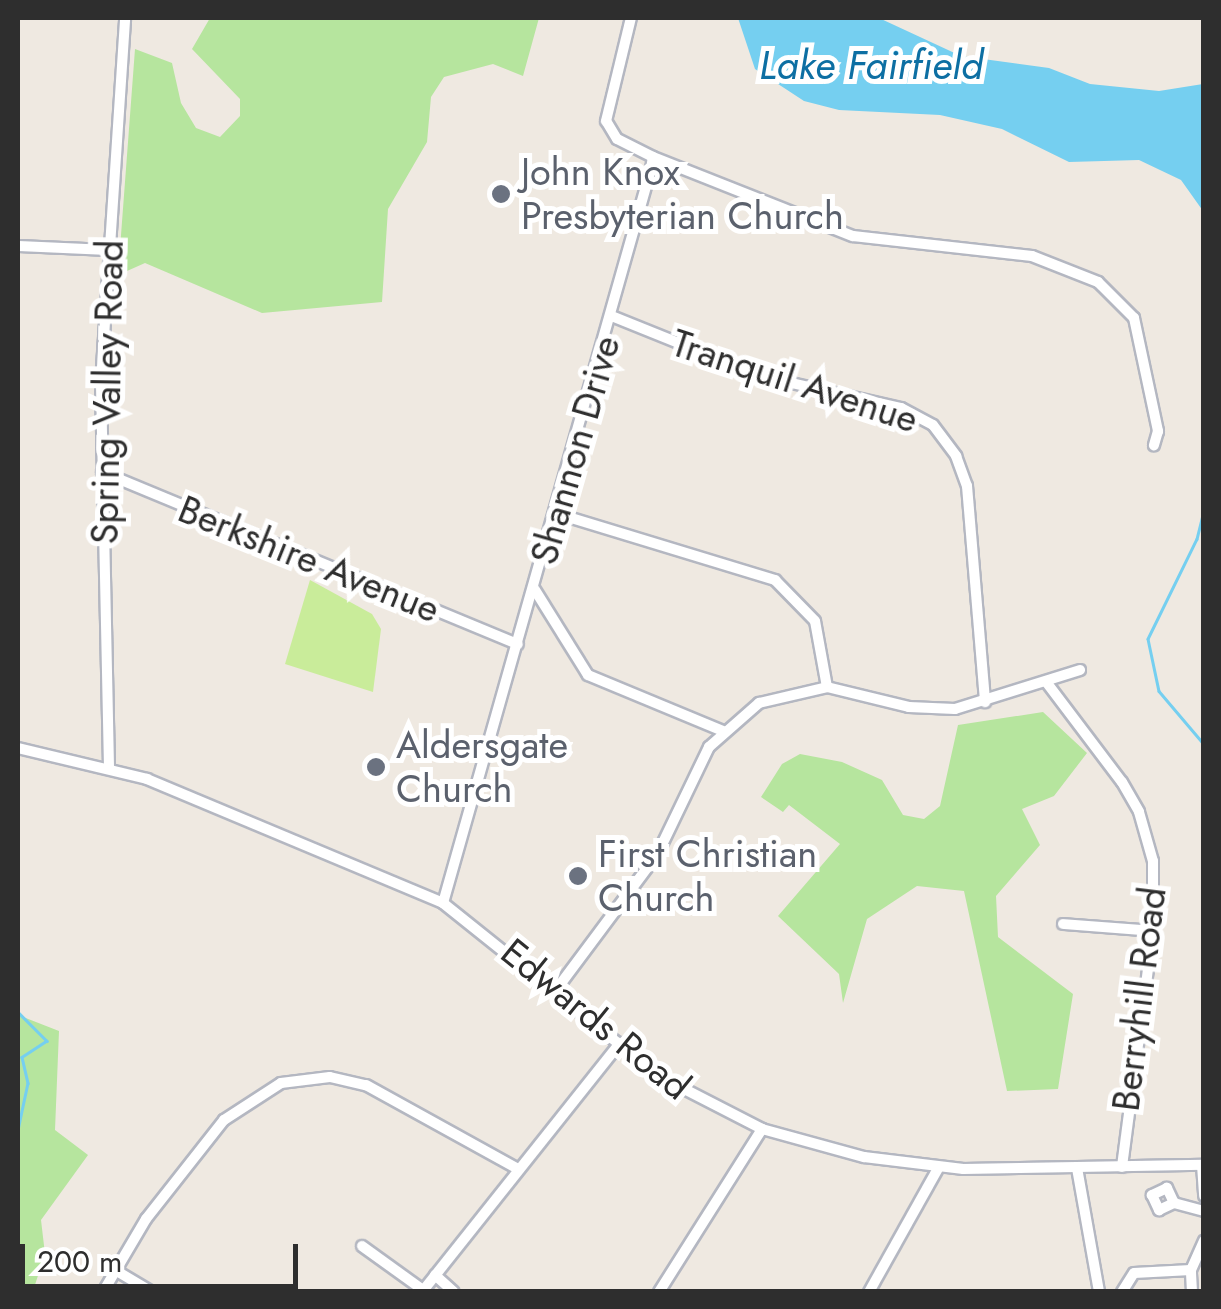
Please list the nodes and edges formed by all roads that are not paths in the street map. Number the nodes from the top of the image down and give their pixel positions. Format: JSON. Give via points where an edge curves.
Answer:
{"nodes":[{"id":1,"x":125,"y":18,"type":"edge"},
{"id":2,"x":631,"y":18,"type":"edge"},
{"id":3,"x":653,"y":157,"type":"junction"},
{"id":4,"x":18,"y":246,"type":"edge"},
{"id":5,"x":109,"y":250,"type":"junction"},
{"id":6,"x":614,"y":318,"type":"junction"},
{"id":7,"x":1154,"y":445,"type":"dead end"},
{"id":8,"x":102,"y":472,"type":"junction"},
{"id":9,"x":558,"y":514,"type":"junction"},
{"id":10,"x":535,"y":590,"type":"junction"},
{"id":11,"x":518,"y":644,"type":"junction"},
{"id":12,"x":1080,"y":670,"type":"dead end"},
{"id":13,"x":1046,"y":683,"type":"junction"},
{"id":14,"x":827,"y":687,"type":"junction"},
{"id":15,"x":985,"y":702,"type":"junction"},
{"id":16,"x":723,"y":731,"type":"junction"},
{"id":17,"x":18,"y":748,"type":"edge"},
{"id":18,"x":108,"y":766,"type":"junction"},
{"id":19,"x":444,"y":904,"type":"junction"},
{"id":20,"x":1063,"y":924,"type":"dead end"},
{"id":21,"x":1153,"y":932,"type":"junction"},
{"id":22,"x":556,"y":990,"type":"junction"},
{"id":23,"x":620,"y":1043,"type":"junction"},
{"id":24,"x":762,"y":1129,"type":"junction"},
{"id":25,"x":1203,"y":1165,"type":"edge"},
{"id":26,"x":939,"y":1167,"type":"junction"},
{"id":27,"x":1122,"y":1167,"type":"junction"},
{"id":28,"x":1077,"y":1168,"type":"junction"},
{"id":29,"x":518,"y":1169,"type":"junction"},
{"id":30,"x":1204,"y":1196,"type":"edge"},
{"id":31,"x":1174,"y":1203,"type":"dead end"},
{"id":32,"x":1204,"y":1211,"type":"edge"},
{"id":33,"x":1204,"y":1240,"type":"edge"},
{"id":34,"x":362,"y":1246,"type":"dead end"},
{"id":35,"x":115,"y":1270,"type":"junction"},
{"id":36,"x":1191,"y":1270,"type":"junction"},
{"id":37,"x":435,"y":1275,"type":"junction"},
{"id":38,"x":422,"y":1291,"type":"edge"},
{"id":39,"x":103,"y":1292,"type":"edge"},
{"id":40,"x":152,"y":1292,"type":"edge"},
{"id":41,"x":454,"y":1292,"type":"edge"},
{"id":42,"x":660,"y":1292,"type":"edge"},
{"id":43,"x":869,"y":1292,"type":"edge"},
{"id":44,"x":1098,"y":1292,"type":"edge"},
{"id":45,"x":1122,"y":1292,"type":"edge"},
{"id":46,"x":1192,"y":1292,"type":"edge"}],
"edges":[{"from":1,"to":5,"type":"street","name":"Spring Valley Road"},
{"from":2,"to":3,"type":"street","via":[[606,121],[618,139]]},
{"from":3,"to":6,"type":"street","name":"Shannon Drive"},
{"from":3,"to":7,"type":"street","via":[[853,236],[1032,256],[1098,282],[1134,318],[1158,431]]},
{"from":4,"to":5,"type":"street"},
{"from":5,"to":8,"type":"street","name":"Spring Valley Road"},
{"from":6,"to":9,"type":"street","name":"Shannon Drive"},
{"from":6,"to":15,"type":"street","name":"Tranquil Avenue","via":[[761,376],[901,408],[933,425],[967,486]]},
{"from":8,"to":11,"type":"street","name":"Berkshire Avenue"},
{"from":8,"to":18,"type":"street","name":"Spring Valley Road"},
{"from":9,"to":10,"type":"street","name":"Shannon Drive"},
{"from":9,"to":14,"type":"street","via":[[776,580],[814,621]]},
{"from":10,"to":11,"type":"street","name":"Shannon Drive"},
{"from":10,"to":16,"type":"street","via":[[588,674]]},
{"from":11,"to":19,"type":"street","name":"Shannon Drive"},
{"from":12,"to":13,"type":"street"},
{"from":13,"to":15,"type":"street"},
{"from":13,"to":21,"type":"street","name":"Berryhill Road","via":[[1139,812],[1153,861]]},
{"from":14,"to":15,"type":"street","via":[[927,709]]},
{"from":14,"to":16,"type":"street","via":[[758,704]]},
{"from":16,"to":22,"type":"street","via":[[696,768],[658,853]]},
{"from":17,"to":18,"type":"street","name":"Edwards Road"},
{"from":18,"to":19,"type":"street","name":"Edwards Road","via":[[325,848]]},
{"from":19,"to":22,"type":"street","name":"Edwards Road"},
{"from":20,"to":21,"type":"street"},
{"from":21,"to":27,"type":"street","name":"Berryhill Road"},
{"from":22,"to":23,"type":"street","name":"Edwards Road"},
{"from":23,"to":24,"type":"street","name":"Edwards Road","via":[[688,1096]]},
{"from":23,"to":29,"type":"street"},
{"from":24,"to":26,"type":"street","name":"Edwards Road","via":[[864,1157]]},
{"from":24,"to":42,"type":"street"},
{"from":25,"to":27,"type":"street","name":"Edwards Road"},
{"from":25,"to":30,"type":"street"},
{"from":26,"to":28,"type":"street","name":"Edwards Road"},
{"from":26,"to":43,"type":"street"},
{"from":27,"to":28,"type":"street","name":"Edwards Road"},
{"from":28,"to":44,"type":"street"},
{"from":29,"to":35,"type":"street","via":[[366,1085],[330,1077],[282,1083],[224,1120]]},
{"from":29,"to":37,"type":"street"},
{"from":31,"to":32,"type":"street"},
{"from":33,"to":36,"type":"street"},
{"from":34,"to":38,"type":"street"},
{"from":35,"to":39,"type":"street"},
{"from":35,"to":40,"type":"street"},
{"from":36,"to":45,"type":"street","via":[[1134,1273]]},
{"from":36,"to":46,"type":"street"},
{"from":37,"to":38,"type":"street"},
{"from":37,"to":41,"type":"street"}]}
